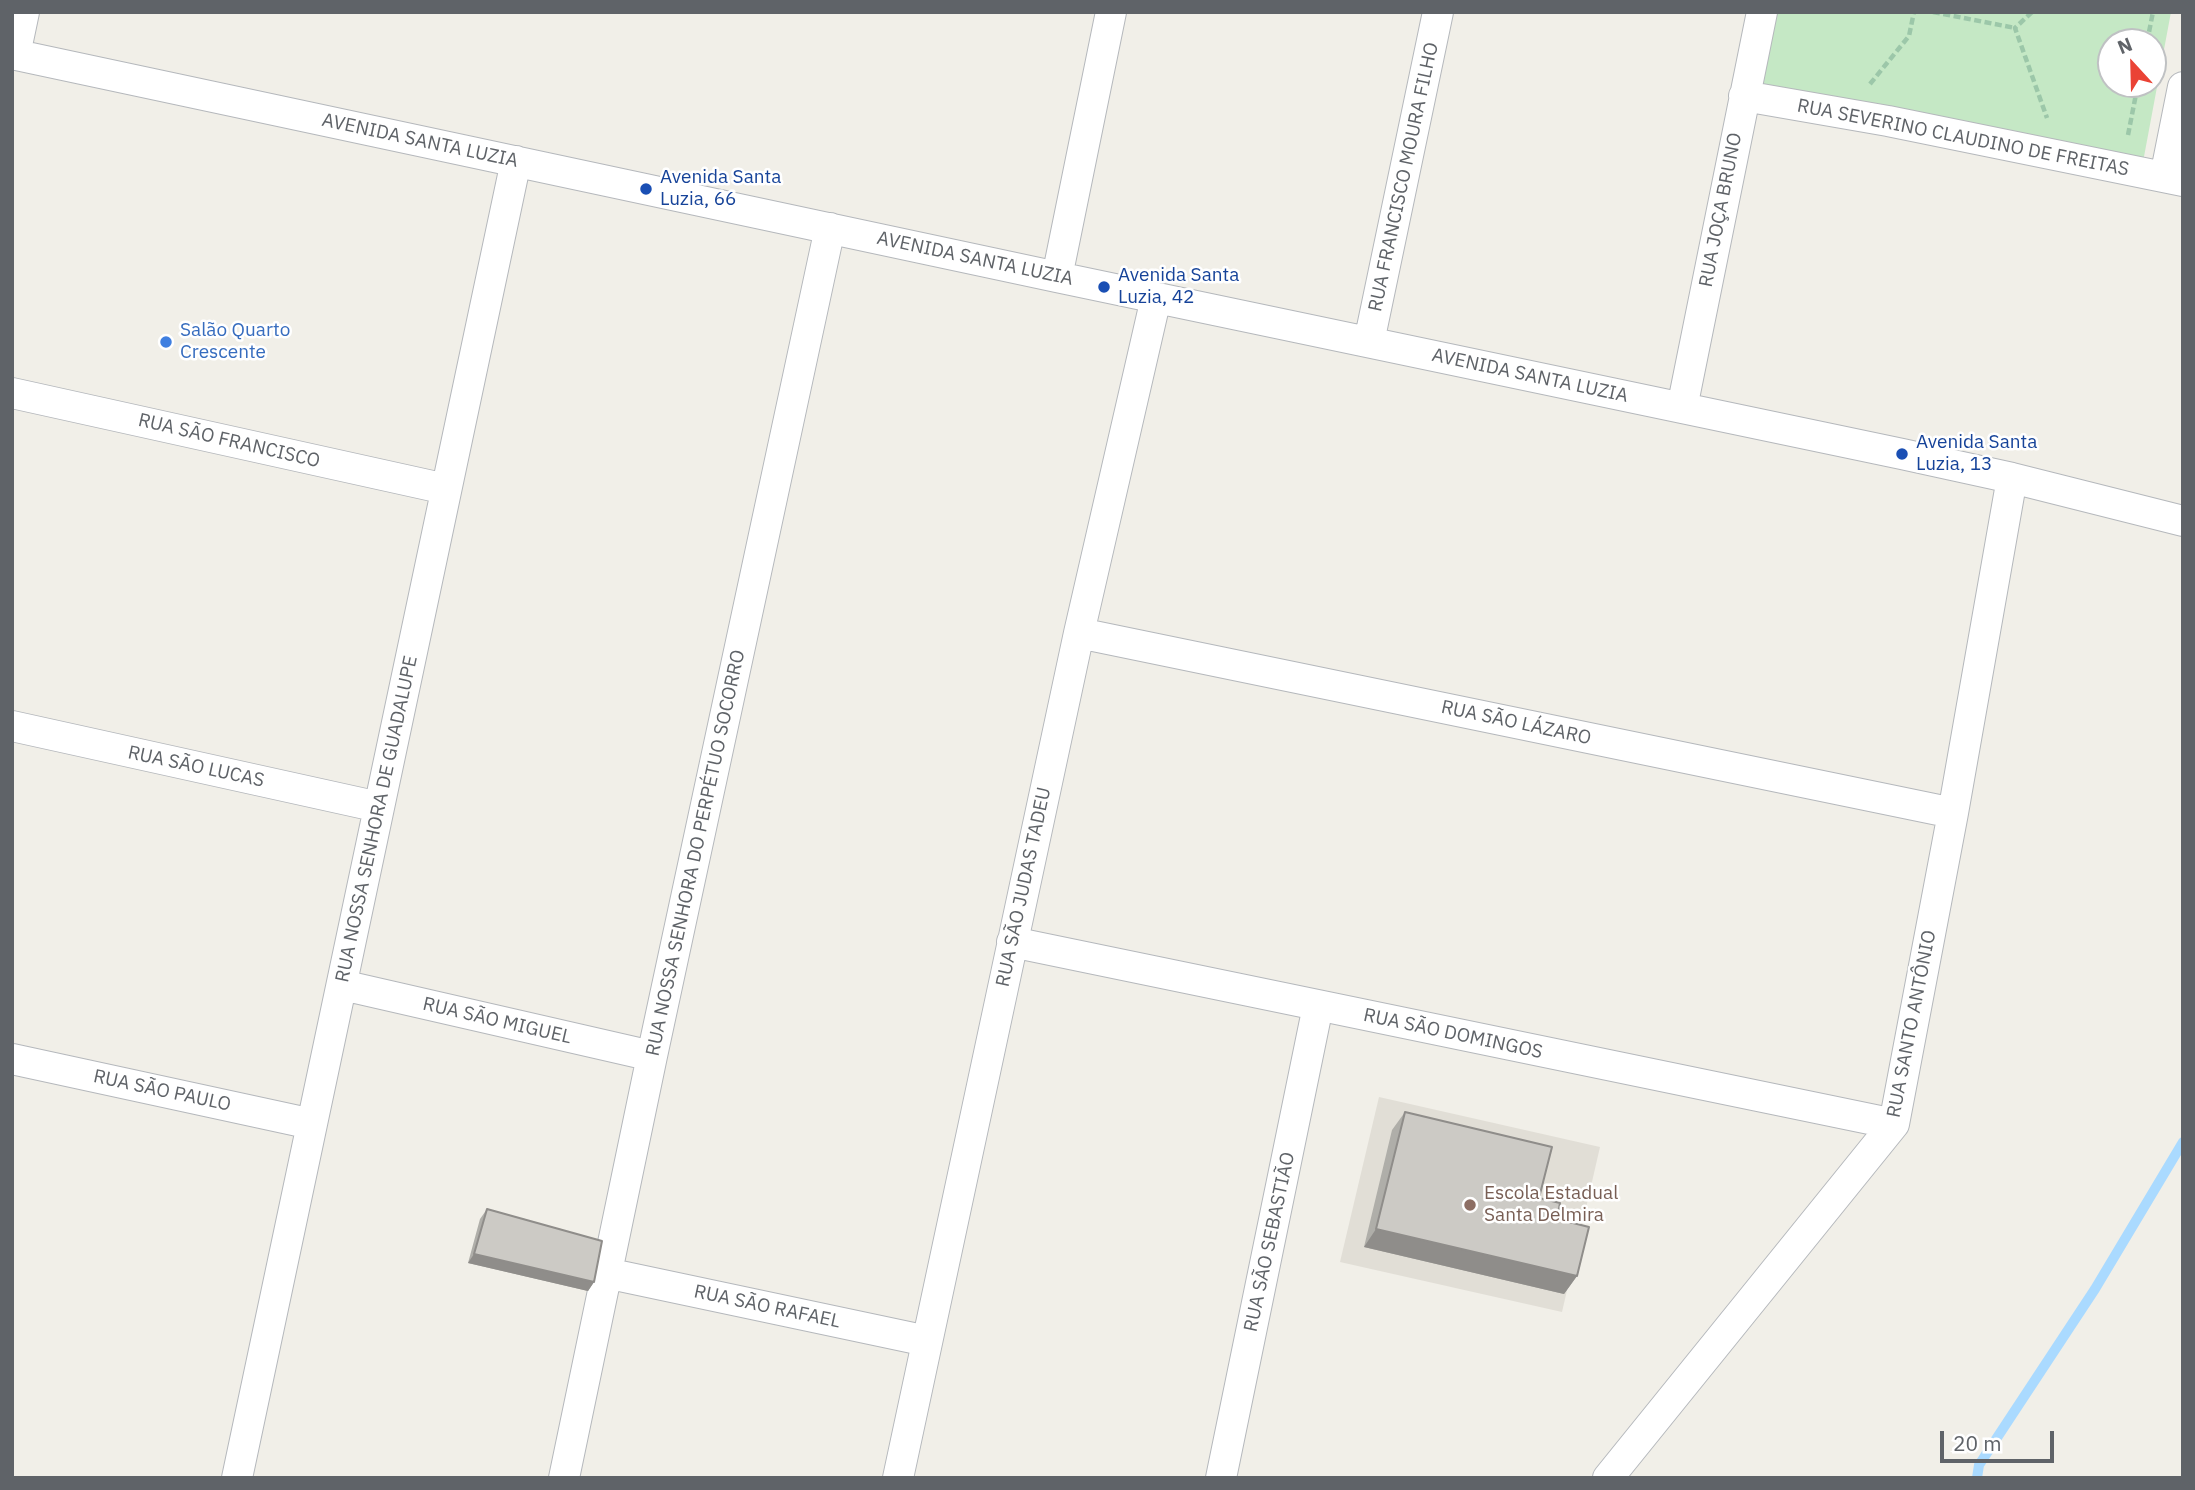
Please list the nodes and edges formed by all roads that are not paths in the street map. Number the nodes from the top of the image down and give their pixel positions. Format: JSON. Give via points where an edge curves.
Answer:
{"nodes":[{"id":1,"x":24,"y":12,"type":"edge"},
{"id":2,"x":1111,"y":12,"type":"edge"},
{"id":3,"x":1438,"y":12,"type":"edge"},
{"id":4,"x":1762,"y":12,"type":"edge"},
{"id":5,"x":14,"y":54,"type":"edge"},
{"id":6,"x":2183,"y":87,"type":"edge"},
{"id":7,"x":1744,"y":96,"type":"junction"},
{"id":8,"x":516,"y":161,"type":"junction"},
{"id":9,"x":2174,"y":179,"type":"edge"},
{"id":10,"x":830,"y":229,"type":"junction"},
{"id":11,"x":1057,"y":277,"type":"junction"},
{"id":12,"x":1156,"y":298,"type":"junction"},
{"id":13,"x":1369,"y":342,"type":"junction"},
{"id":14,"x":12,"y":393,"type":"edge"},
{"id":15,"x":1682,"y":408,"type":"junction"},
{"id":16,"x":2012,"y":478,"type":"junction"},
{"id":17,"x":446,"y":489,"type":"junction"},
{"id":18,"x":2183,"y":521,"type":"edge"},
{"id":19,"x":1079,"y":633,"type":"junction"},
{"id":20,"x":12,"y":726,"type":"edge"},
{"id":21,"x":379,"y":807,"type":"junction"},
{"id":22,"x":1953,"y":813,"type":"junction"},
{"id":23,"x":1013,"y":942,"type":"junction"},
{"id":24,"x":342,"y":985,"type":"junction"},
{"id":25,"x":1318,"y":1006,"type":"junction"},
{"id":26,"x":652,"y":1056,"type":"junction"},
{"id":27,"x":12,"y":1059,"type":"edge"},
{"id":28,"x":312,"y":1124,"type":"junction"},
{"id":29,"x":1894,"y":1124,"type":"junction"},
{"id":30,"x":606,"y":1273,"type":"junction"},
{"id":31,"x":927,"y":1341,"type":"junction"},
{"id":32,"x":237,"y":1478,"type":"edge"},
{"id":33,"x":564,"y":1478,"type":"edge"},
{"id":34,"x":898,"y":1478,"type":"edge"},
{"id":35,"x":1221,"y":1478,"type":"edge"},
{"id":36,"x":1608,"y":1478,"type":"edge"}],
"edges":[{"from":1,"to":5,"type":"street"},
{"from":2,"to":11,"type":"street"},
{"from":3,"to":13,"type":"street","name":"RUA FRANCISCO MOURA FILHO"},
{"from":4,"to":7,"type":"street","name":"RUA JOÇA BRUNO"},
{"from":5,"to":8,"type":"street","name":"AVENIDA SANTA LUZIA"},
{"from":6,"to":9,"type":"street"},
{"from":7,"to":9,"type":"street","name":"RUA SEVERINO CLAUDINO DE FREITAS"},
{"from":7,"to":15,"type":"street","name":"RUA JOÇA BRUNO"},
{"from":8,"to":10,"type":"street","name":"AVENIDA SANTA LUZIA"},
{"from":8,"to":17,"type":"street","name":"RUA NOSSA SENHORA DE GUADALUPE"},
{"from":10,"to":11,"type":"street","name":"AVENIDA SANTA LUZIA"},
{"from":10,"to":26,"type":"street","name":"RUA NOSSA SENHORA DO PERPÉTUO SOCORRO"},
{"from":11,"to":12,"type":"street","name":"AVENIDA SANTA LUZIA"},
{"from":12,"to":13,"type":"street","name":"AVENIDA SANTA LUZIA"},
{"from":12,"to":19,"type":"street","name":"RUA SÃO JUDAS TADEU"},
{"from":13,"to":15,"type":"street","name":"AVENIDA SANTA LUZIA"},
{"from":14,"to":17,"type":"street","name":"RUA SÃO FRANCISCO"},
{"from":15,"to":16,"type":"street","name":"AVENIDA SANTA LUZIA"},
{"from":16,"to":18,"type":"street","name":"AVENIDA SANTA LUZIA"},
{"from":16,"to":22,"type":"street","name":"RUA SANTO ANTÔNIO"},
{"from":17,"to":21,"type":"street","name":"RUA NOSSA SENHORA DE GUADALUPE"},
{"from":19,"to":22,"type":"street","name":"RUA SÃO LÁZARO"},
{"from":19,"to":23,"type":"street","name":"RUA SÃO JUDAS TADEU"},
{"from":20,"to":21,"type":"street","name":"RUA SÃO LUCAS"},
{"from":21,"to":24,"type":"street","name":"RUA NOSSA SENHORA DE GUADALUPE"},
{"from":22,"to":29,"type":"street","name":"RUA SANTO ANTÔNIO"},
{"from":23,"to":25,"type":"street","name":"RUA SÃO DOMINGOS"},
{"from":23,"to":31,"type":"street","name":"RUA SÃO JUDAS TADEU"},
{"from":24,"to":26,"type":"street","name":"RUA SÃO MIGUEL"},
{"from":24,"to":28,"type":"street","name":"RUA NOSSA SENHORA DE GUADALUPE"},
{"from":25,"to":29,"type":"street","name":"RUA SÃO DOMINGOS"},
{"from":25,"to":35,"type":"street","name":"RUA SÃO SEBASTIÃO"},
{"from":26,"to":30,"type":"street","name":"RUA NOSSA SENHORA DO PERPÉTUO SOCORRO"},
{"from":27,"to":28,"type":"street","name":"RUA SÃO PAULO"},
{"from":28,"to":32,"type":"street","name":"RUA NOSSA SENHORA DE GUADALUPE"},
{"from":29,"to":36,"type":"street","name":"RUA SANTO ANTÔNIO"},
{"from":30,"to":31,"type":"street","name":"RUA SÃO RAFAEL"},
{"from":30,"to":33,"type":"street","name":"RUA NOSSA SENHORA DO PERPÉTUO SOCORRO"},
{"from":31,"to":34,"type":"street","name":"RUA SÃO JUDAS TADEU"}]}
